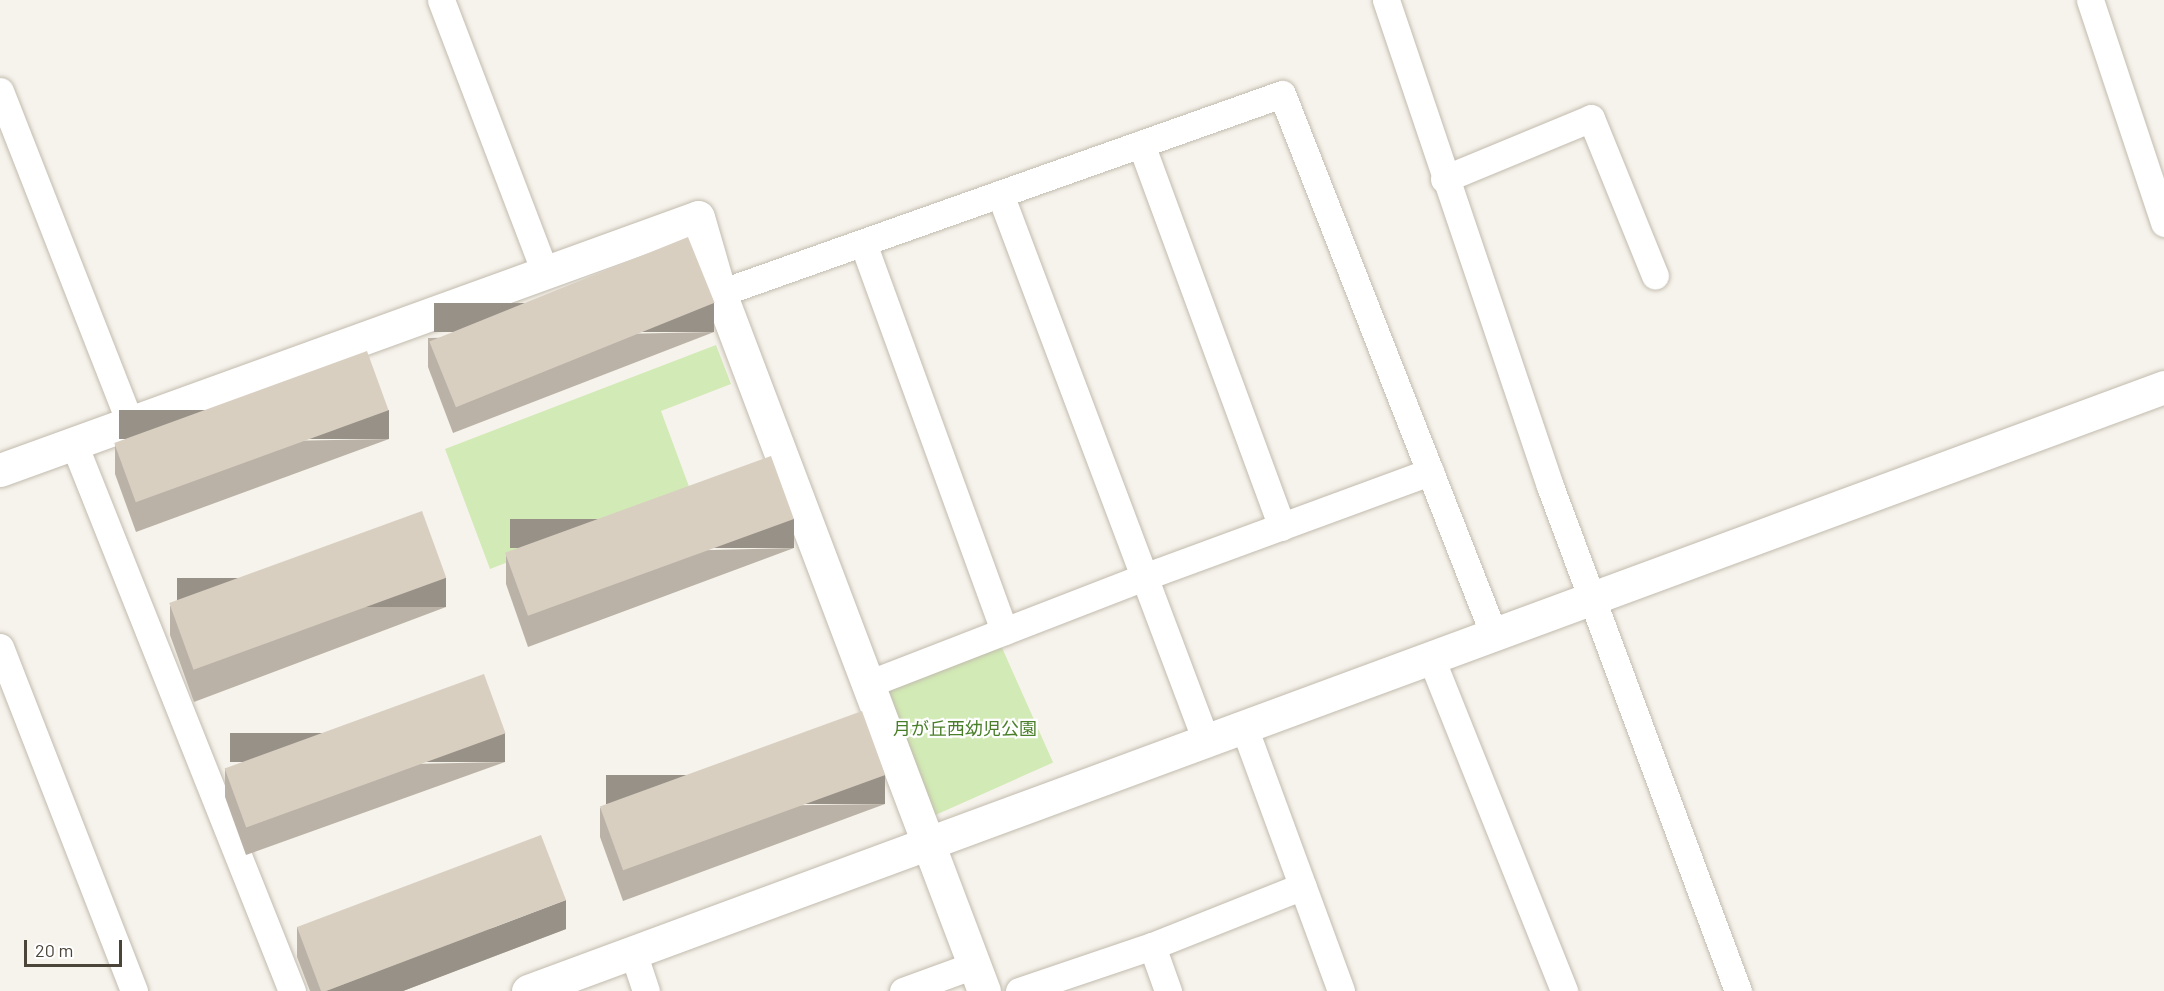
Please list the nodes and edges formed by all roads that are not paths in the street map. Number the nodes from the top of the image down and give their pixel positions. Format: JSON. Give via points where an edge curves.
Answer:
{"nodes":[{"id":1,"x":441,"y":0,"type":"edge"},
{"id":2,"x":2090,"y":0,"type":"edge"},
{"id":3,"x":1392,"y":2,"type":"edge"},
{"id":4,"x":0,"y":91,"type":"edge"},
{"id":5,"x":1141,"y":144,"type":"junction"},
{"id":6,"x":1444,"y":179,"type":"junction"},
{"id":7,"x":1000,"y":194,"type":"junction"},
{"id":8,"x":2164,"y":223,"type":"edge"},
{"id":9,"x":863,"y":243,"type":"junction"},
{"id":10,"x":545,"y":273,"type":"junction"},
{"id":11,"x":1655,"y":276,"type":"dead end"},
{"id":12,"x":720,"y":294,"type":"junction"},
{"id":13,"x":2164,"y":387,"type":"edge"},
{"id":14,"x":130,"y":423,"type":"junction"},
{"id":15,"x":74,"y":444,"type":"junction"},
{"id":16,"x":0,"y":470,"type":"edge"},
{"id":17,"x":1430,"y":472,"type":"junction"},
{"id":18,"x":1282,"y":526,"type":"junction"},
{"id":19,"x":1144,"y":577,"type":"junction"},
{"id":20,"x":1590,"y":599,"type":"junction"},
{"id":21,"x":1004,"y":631,"type":"junction"},
{"id":22,"x":1494,"y":635,"type":"junction"},
{"id":23,"x":0,"y":647,"type":"edge"},
{"id":24,"x":1431,"y":658,"type":"junction"},
{"id":25,"x":868,"y":684,"type":"junction"},
{"id":26,"x":1244,"y":727,"type":"junction"},
{"id":27,"x":1206,"y":741,"type":"junction"},
{"id":28,"x":928,"y":844,"type":"junction"},
{"id":29,"x":1303,"y":886,"type":"junction"},
{"id":30,"x":1152,"y":946,"type":"junction"},
{"id":31,"x":633,"y":952,"type":"junction"},
{"id":32,"x":979,"y":978,"type":"edge"},
{"id":33,"x":134,"y":991,"type":"edge"},
{"id":34,"x":292,"y":991,"type":"edge"},
{"id":35,"x":528,"y":991,"type":"edge"},
{"id":36,"x":646,"y":991,"type":"edge"},
{"id":37,"x":903,"y":991,"type":"edge"},
{"id":38,"x":1019,"y":991,"type":"edge"},
{"id":39,"x":1168,"y":991,"type":"edge"},
{"id":40,"x":1341,"y":991,"type":"edge"},
{"id":41,"x":1564,"y":991,"type":"edge"},
{"id":42,"x":1738,"y":991,"type":"edge"}],
"edges":[{"from":1,"to":10,"type":"street"},
{"from":2,"to":8,"type":"street"},
{"from":3,"to":6,"type":"street"},
{"from":4,"to":14,"type":"street"},
{"from":5,"to":7,"type":"street"},
{"from":5,"to":17,"type":"street","via":[[1282,94]]},
{"from":5,"to":18,"type":"street"},
{"from":6,"to":11,"type":"street","via":[[1591,118]]},
{"from":6,"to":20,"type":"street"},
{"from":7,"to":9,"type":"street"},
{"from":7,"to":19,"type":"street"},
{"from":9,"to":12,"type":"street"},
{"from":9,"to":21,"type":"street"},
{"from":10,"to":12,"type":"street","via":[[698,217]]},
{"from":10,"to":14,"type":"street"},
{"from":12,"to":25,"type":"street"},
{"from":13,"to":20,"type":"street"},
{"from":14,"to":15,"type":"street"},
{"from":15,"to":16,"type":"street"},
{"from":15,"to":34,"type":"street"},
{"from":17,"to":18,"type":"street"},
{"from":17,"to":22,"type":"street"},
{"from":18,"to":19,"type":"street"},
{"from":19,"to":21,"type":"street"},
{"from":19,"to":27,"type":"street"},
{"from":20,"to":22,"type":"street"},
{"from":20,"to":42,"type":"street"},
{"from":21,"to":25,"type":"street"},
{"from":22,"to":24,"type":"street"},
{"from":23,"to":33,"type":"street"},
{"from":24,"to":26,"type":"street"},
{"from":24,"to":41,"type":"street"},
{"from":25,"to":28,"type":"street"},
{"from":26,"to":27,"type":"street"},
{"from":26,"to":29,"type":"street"},
{"from":27,"to":28,"type":"street"},
{"from":28,"to":31,"type":"street"},
{"from":28,"to":32,"type":"street"},
{"from":29,"to":30,"type":"street"},
{"from":29,"to":40,"type":"street"},
{"from":30,"to":38,"type":"street"},
{"from":30,"to":39,"type":"street"},
{"from":31,"to":35,"type":"street"},
{"from":31,"to":36,"type":"street"},
{"from":32,"to":37,"type":"street"}]}
